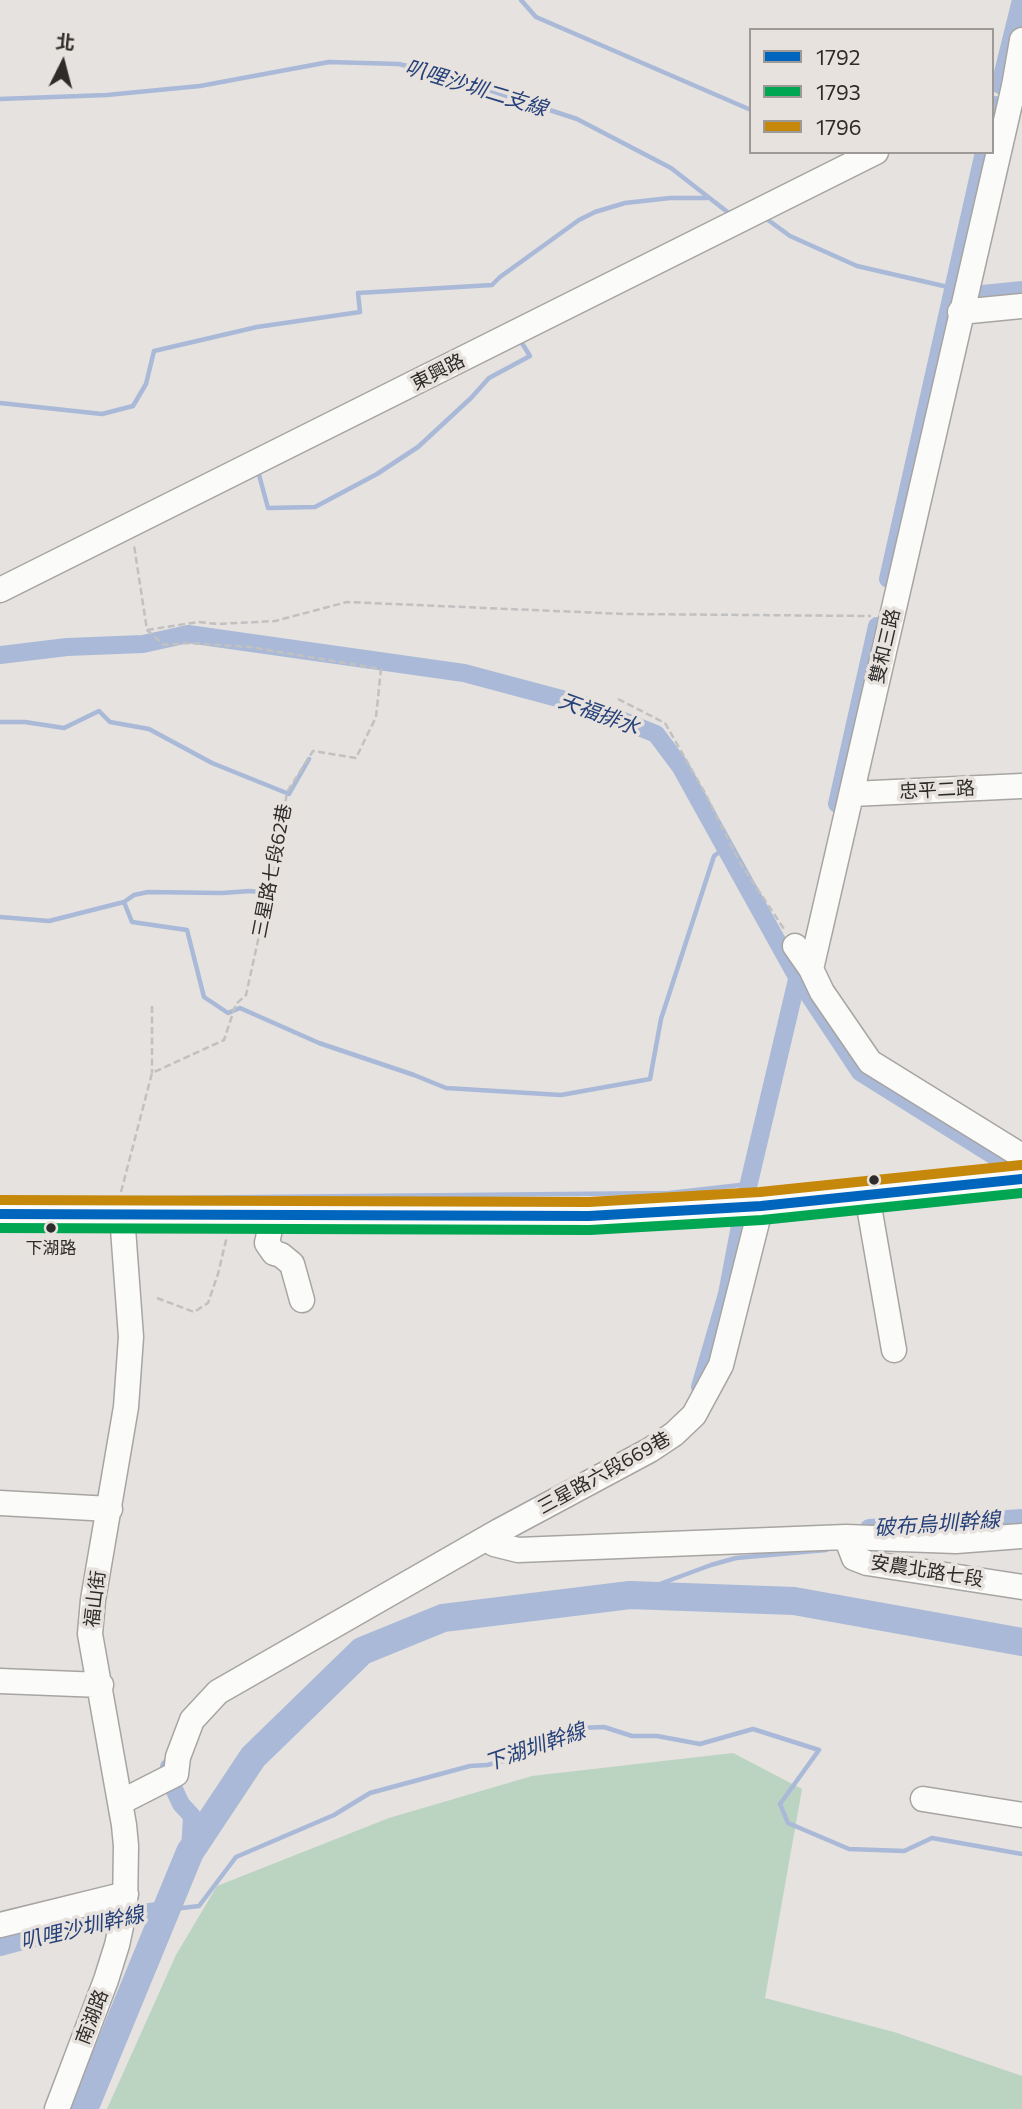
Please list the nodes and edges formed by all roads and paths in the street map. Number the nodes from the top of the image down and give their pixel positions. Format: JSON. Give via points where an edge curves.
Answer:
{"nodes":[{"id":1,"x":1022,"y":40,"type":"edge"},
{"id":2,"x":1001,"y":92,"type":"edge"},
{"id":3,"x":994,"y":130,"type":"edge"},
{"id":4,"x":872,"y":154,"type":"edge"},
{"id":5,"x":989,"y":154,"type":"edge"},
{"id":6,"x":1022,"y":306,"type":"edge"},
{"id":7,"x":960,"y":312,"type":"junction"},
{"id":8,"x":131,"y":525,"type":"junction"},
{"id":9,"x":0,"y":590,"type":"edge"},
{"id":10,"x":870,"y":616,"type":"dead end"},
{"id":11,"x":148,"y":631,"type":"junction"},
{"id":12,"x":618,"y":699,"type":"dead end"},
{"id":13,"x":1022,"y":786,"type":"edge"},
{"id":14,"x":852,"y":794,"type":"junction"},
{"id":15,"x":803,"y":958,"type":"junction"},
{"id":16,"x":152,"y":1006,"type":"dead end"},
{"id":17,"x":152,"y":1073,"type":"junction"},
{"id":18,"x":1017,"y":1172,"type":"edge"},
{"id":19,"x":867,"y":1195,"type":"junction"},
{"id":20,"x":749,"y":1206,"type":"junction"},
{"id":21,"x":0,"y":1214,"type":"edge"},
{"id":22,"x":118,"y":1215,"type":"junction"},
{"id":23,"x":273,"y":1215,"type":"junction"},
{"id":24,"x":232,"y":1216,"type":"junction"},
{"id":25,"x":157,"y":1298,"type":"dead end"},
{"id":26,"x":302,"y":1300,"type":"dead end"},
{"id":27,"x":894,"y":1350,"type":"dead end"},
{"id":28,"x":0,"y":1503,"type":"edge"},
{"id":29,"x":110,"y":1509,"type":"junction"},
{"id":30,"x":499,"y":1531,"type":"junction"},
{"id":31,"x":1022,"y":1536,"type":"edge"},
{"id":32,"x":846,"y":1537,"type":"junction"},
{"id":33,"x":1022,"y":1587,"type":"edge"},
{"id":34,"x":0,"y":1681,"type":"edge"},
{"id":35,"x":101,"y":1685,"type":"junction"},
{"id":36,"x":923,"y":1799,"type":"dead end"},
{"id":37,"x":121,"y":1802,"type":"junction"},
{"id":38,"x":1022,"y":1815,"type":"edge"},
{"id":39,"x":124,"y":1908,"type":"junction"},
{"id":40,"x":0,"y":1926,"type":"edge"},
{"id":41,"x":57,"y":2109,"type":"edge"}],
"edges":[{"from":1,"to":2,"type":"street","name":"雙和三路"},
{"from":2,"to":3,"type":"street","name":"雙和三路"},
{"from":4,"to":8,"type":"street","name":"東興路"},
{"from":5,"to":7,"type":"street","name":"雙和三路"},
{"from":6,"to":7,"type":"street"},
{"from":7,"to":14,"type":"street","name":"雙和三路"},
{"from":8,"to":9,"type":"street","name":"東興路"},
{"from":8,"to":11,"type":"path"},
{"from":10,"to":11,"type":"path","via":[[625,614],[347,602],[275,621],[198,622]]},
{"from":11,"to":17,"type":"path","name":"三星路七段62巷","via":[[163,644],[250,647],[381,669],[376,717],[356,758],[313,751],[287,792],[246,995],[236,1004],[224,1040]]},
{"from":12,"to":15,"type":"path","via":[[665,723],[739,862]]},
{"from":13,"to":14,"type":"street","name":"忠平二路"},
{"from":14,"to":15,"type":"street","name":"雙和三路"},
{"from":15,"to":18,"type":"street","via":[[870,1062]]},
{"from":16,"to":17,"type":"path"},
{"from":17,"to":22,"type":"path"},
{"from":18,"to":19,"type":"main road"},
{"from":19,"to":20,"type":"main road"},
{"from":19,"to":27,"type":"street"},
{"from":20,"to":23,"type":"main road","via":[[589,1216]]},
{"from":20,"to":30,"type":"street","name":"三星路六段669巷","via":[[721,1365],[694,1415],[650,1450]]},
{"from":21,"to":22,"type":"main road"},
{"from":22,"to":24,"type":"main road"},
{"from":22,"to":29,"type":"street","name":"福山街","via":[[131,1337],[126,1407]]},
{"from":23,"to":24,"type":"main road"},
{"from":23,"to":26,"type":"street","via":[[267,1243],[274,1254],[292,1264]]},
{"from":24,"to":25,"type":"path","via":[[208,1303],[194,1312]]},
{"from":28,"to":29,"type":"street"},
{"from":29,"to":35,"type":"street","name":"福山街","via":[[90,1634]]},
{"from":30,"to":32,"type":"street","via":[[494,1544],[518,1550]]},
{"from":30,"to":37,"type":"street","name":"三星路六段669巷","via":[[218,1692],[192,1720],[171,1777]]},
{"from":31,"to":32,"type":"street","via":[[956,1541]]},
{"from":32,"to":33,"type":"street","name":"安農北路七段","via":[[854,1558],[867,1563]]},
{"from":34,"to":35,"type":"street"},
{"from":35,"to":37,"type":"street","name":"福山街"},
{"from":36,"to":38,"type":"street"},
{"from":37,"to":39,"type":"street","name":"福山街","via":[[126,1846]]},
{"from":39,"to":40,"type":"street"},
{"from":39,"to":41,"type":"street","name":"南湖路","via":[[106,1980]]}]}
